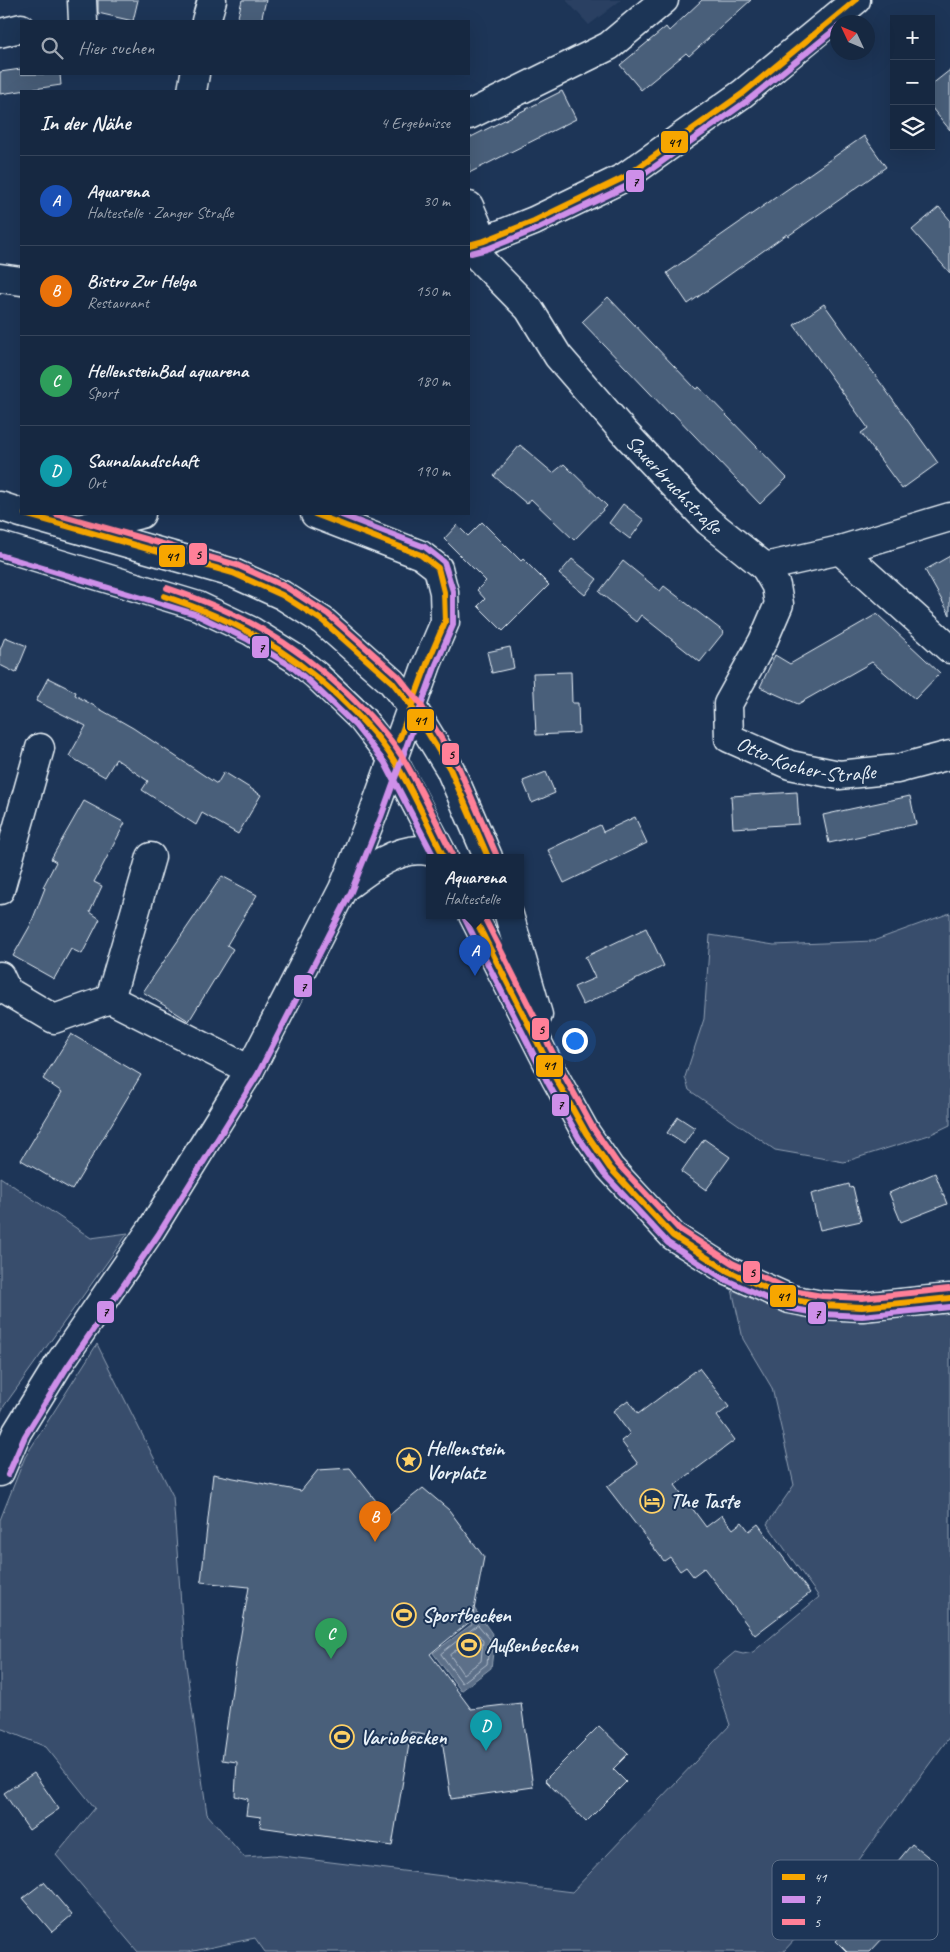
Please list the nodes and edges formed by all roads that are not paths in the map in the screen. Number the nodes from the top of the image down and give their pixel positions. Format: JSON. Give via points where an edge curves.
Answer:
{"nodes":[{"id":1,"x":82,"y":0,"type":"edge"},
{"id":2,"x":212,"y":0,"type":"edge"},
{"id":3,"x":664,"y":0,"type":"edge"},
{"id":4,"x":856,"y":0,"type":"edge"},
{"id":5,"x":83,"y":20,"type":"edge"},
{"id":6,"x":206,"y":20,"type":"edge"},
{"id":7,"x":20,"y":28,"type":"edge"},
{"id":8,"x":0,"y":33,"type":"edge"},
{"id":9,"x":194,"y":75,"type":"edge"},
{"id":10,"x":192,"y":90,"type":"edge"},
{"id":11,"x":470,"y":115,"type":"edge"},
{"id":12,"x":470,"y":214,"type":"edge"},
{"id":13,"x":474,"y":245,"type":"edge"},
{"id":14,"x":0,"y":278,"type":"edge"},
{"id":15,"x":20,"y":281,"type":"edge"},
{"id":16,"x":0,"y":506,"type":"edge"},
{"id":17,"x":20,"y":513,"type":"edge"},
{"id":18,"x":28,"y":515,"type":"edge"},
{"id":19,"x":137,"y":515,"type":"edge"},
{"id":20,"x":318,"y":515,"type":"edge"},
{"id":21,"x":950,"y":517,"type":"edge"},
{"id":22,"x":77,"y":529,"type":"junction"},
{"id":23,"x":0,"y":546,"type":"edge"},
{"id":24,"x":840,"y":550,"type":"junction"},
{"id":25,"x":764,"y":567,"type":"junction"},
{"id":26,"x":950,"y":649,"type":"edge"},
{"id":27,"x":412,"y":706,"type":"junction"},
{"id":28,"x":40,"y":748,"type":"dead end"},
{"id":29,"x":950,"y":755,"type":"edge"},
{"id":30,"x":392,"y":758,"type":"junction"},
{"id":31,"x":435,"y":854,"type":"edge"},
{"id":32,"x":442,"y":854,"type":"edge"},
{"id":33,"x":487,"y":854,"type":"edge"},
{"id":34,"x":151,"y":857,"type":"dead end"},
{"id":35,"x":343,"y":889,"type":"junction"},
{"id":36,"x":0,"y":890,"type":"edge"},
{"id":37,"x":475,"y":919,"type":"edge"},
{"id":38,"x":510,"y":919,"type":"edge"},
{"id":39,"x":0,"y":976,"type":"edge"},
{"id":40,"x":110,"y":1000,"type":"junction"},
{"id":41,"x":250,"y":1070,"type":"junction"},
{"id":42,"x":556,"y":1079,"type":"junction"},
{"id":43,"x":950,"y":1298,"type":"edge"},
{"id":44,"x":0,"y":1472,"type":"edge"}],
"edges":[{"from":1,"to":5,"type":"street"},
{"from":2,"to":6,"type":"street"},
{"from":3,"to":11,"type":"street","via":[[609,46]]},
{"from":4,"to":13,"type":"street","via":[[742,94],[625,177],[534,221]]},
{"from":7,"to":8,"type":"street"},
{"from":9,"to":10,"type":"street"},
{"from":12,"to":13,"type":"street"},
{"from":13,"to":25,"type":"street","name":"Sauerbruchstraße","via":[[529,309],[558,356],[628,437],[708,521]]},
{"from":14,"to":15,"type":"street"},
{"from":16,"to":17,"type":"street"},
{"from":18,"to":22,"type":"street"},
{"from":19,"to":22,"type":"street"},
{"from":20,"to":27,"type":"street","via":[[421,555],[438,568],[444,592],[445,622]]},
{"from":21,"to":24,"type":"street"},
{"from":22,"to":27,"type":"street","via":[[233,573],[282,595],[323,621],[357,650],[392,682]]},
{"from":23,"to":30,"type":"street","via":[[198,606],[251,631],[316,674],[362,719]]},
{"from":24,"to":25,"type":"street"},
{"from":24,"to":26,"type":"street"},
{"from":25,"to":29,"type":"street","name":"Otto-Kocher-Straße","via":[[776,586],[779,604],[728,704],[729,738],[790,765],[839,775],[897,768]]},
{"from":27,"to":30,"type":"street"},
{"from":27,"to":33,"type":"street","via":[[450,769]]},
{"from":28,"to":36,"type":"street"},
{"from":30,"to":32,"type":"street"},
{"from":30,"to":35,"type":"street"},
{"from":31,"to":35,"type":"street","via":[[420,850],[406,852],[376,864]]},
{"from":34,"to":40,"type":"street"},
{"from":35,"to":41,"type":"street"},
{"from":37,"to":42,"type":"street"},
{"from":38,"to":42,"type":"street"},
{"from":39,"to":40,"type":"street","via":[[7,991],[54,1019]]},
{"from":40,"to":41,"type":"street"},
{"from":41,"to":44,"type":"street","via":[[151,1230],[59,1364],[17,1432]]},
{"from":42,"to":43,"type":"street","via":[[610,1168],[674,1236],[728,1271],[790,1299],[821,1305],[862,1307]]}]}
